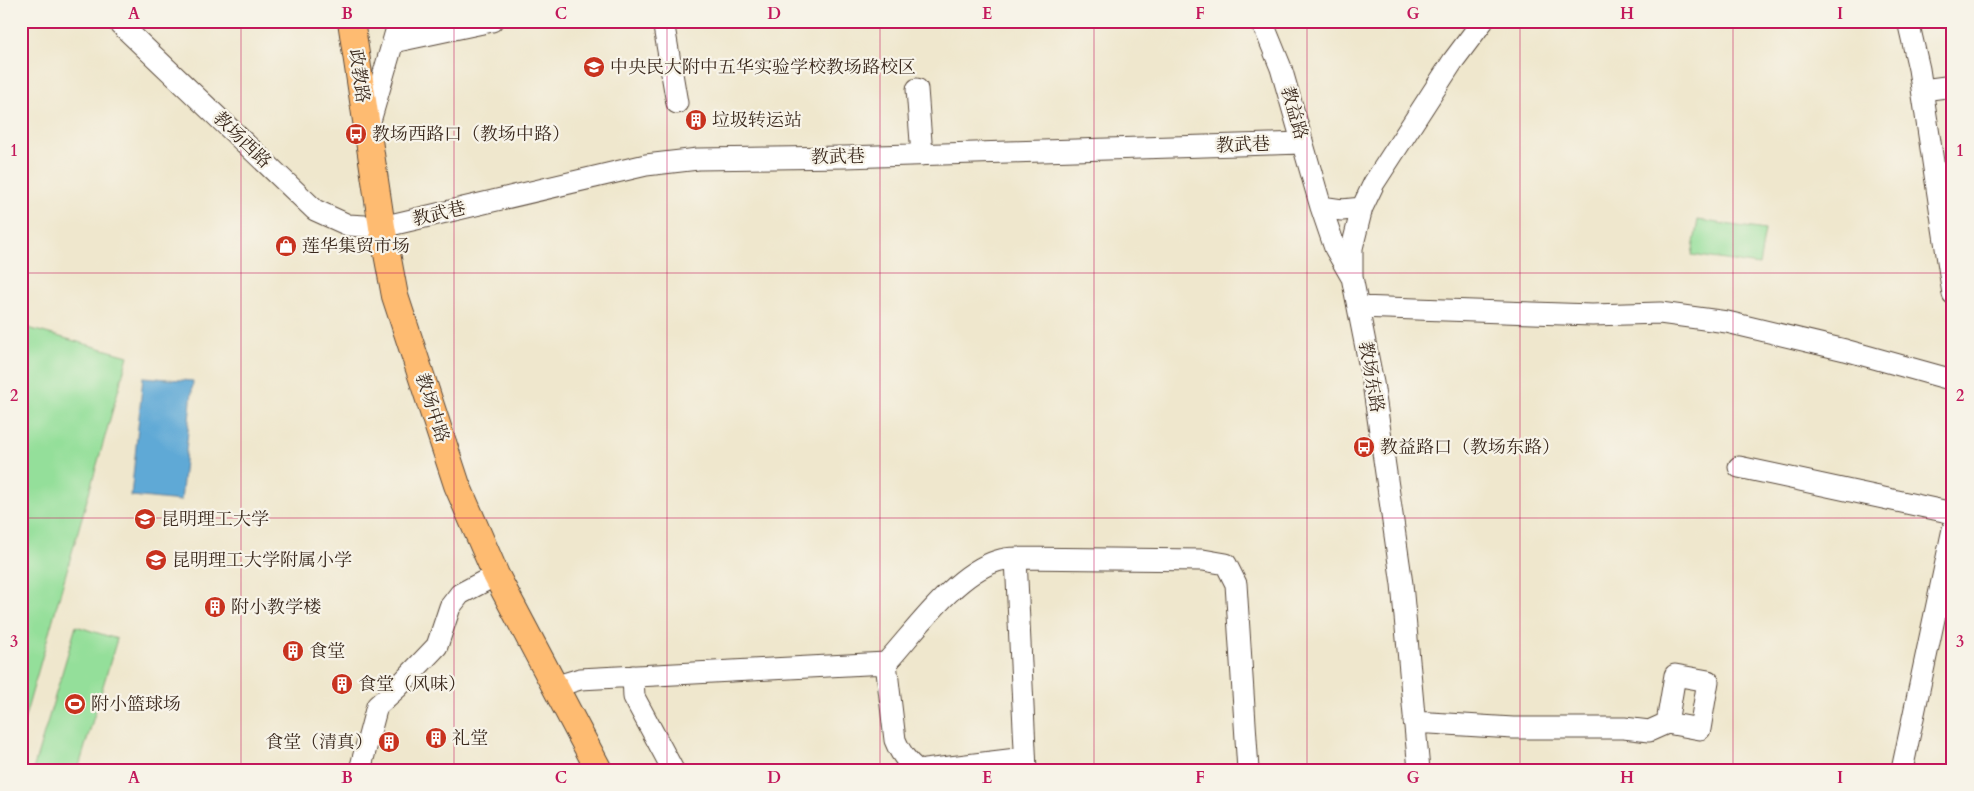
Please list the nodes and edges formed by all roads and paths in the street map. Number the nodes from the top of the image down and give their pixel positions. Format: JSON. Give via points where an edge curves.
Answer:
{"nodes":[{"id":1,"x":117,"y":21,"type":"edge"},
{"id":2,"x":351,"y":21,"type":"edge"},
{"id":3,"x":399,"y":21,"type":"edge"},
{"id":4,"x":492,"y":21,"type":"edge"},
{"id":5,"x":662,"y":21,"type":"edge"},
{"id":6,"x":1260,"y":21,"type":"edge"},
{"id":7,"x":1483,"y":21,"type":"edge"},
{"id":8,"x":1908,"y":21,"type":"edge"},
{"id":9,"x":394,"y":42,"type":"junction"},
{"id":10,"x":1953,"y":86,"type":"edge"},
{"id":11,"x":917,"y":89,"type":"dead end"},
{"id":12,"x":1923,"y":90,"type":"junction"},
{"id":13,"x":677,"y":103,"type":"dead end"},
{"id":14,"x":367,"y":131,"type":"junction"},
{"id":15,"x":1302,"y":143,"type":"junction"},
{"id":16,"x":922,"y":155,"type":"junction"},
{"id":17,"x":1321,"y":206,"type":"junction"},
{"id":18,"x":1362,"y":208,"type":"junction"},
{"id":19,"x":382,"y":227,"type":"junction"},
{"id":20,"x":1352,"y":278,"type":"junction"},
{"id":21,"x":1953,"y":294,"type":"edge"},
{"id":22,"x":1358,"y":307,"type":"junction"},
{"id":23,"x":1953,"y":380,"type":"edge"},
{"id":24,"x":1739,"y":467,"type":"dead end"},
{"id":25,"x":1953,"y":513,"type":"edge"},
{"id":26,"x":1953,"y":529,"type":"edge"},
{"id":27,"x":1016,"y":558,"type":"junction"},
{"id":28,"x":489,"y":578,"type":"junction"},
{"id":29,"x":886,"y":663,"type":"junction"},
{"id":30,"x":633,"y":676,"type":"junction"},
{"id":31,"x":554,"y":687,"type":"junction"},
{"id":32,"x":1414,"y":722,"type":"junction"},
{"id":33,"x":1667,"y":723,"type":"dead end"},
{"id":34,"x":1026,"y":764,"type":"edge"},
{"id":35,"x":360,"y":770,"type":"edge"},
{"id":36,"x":599,"y":770,"type":"edge"},
{"id":37,"x":673,"y":770,"type":"edge"},
{"id":38,"x":917,"y":770,"type":"edge"},
{"id":39,"x":925,"y":770,"type":"edge"},
{"id":40,"x":1248,"y":770,"type":"edge"},
{"id":41,"x":1419,"y":770,"type":"edge"},
{"id":42,"x":1902,"y":770,"type":"edge"}],
"edges":[{"from":1,"to":19,"type":"street","name":"教场西路","via":[[316,210],[348,226]]},
{"from":2,"to":14,"type":"main road","name":"政教路"},
{"from":3,"to":9,"type":"street","name":"教场中路"},
{"from":4,"to":9,"type":"street"},
{"from":5,"to":13,"type":"street"},
{"from":6,"to":15,"type":"street","name":"教益路","via":[[1281,68]]},
{"from":7,"to":18,"type":"street","name":"教场东路","via":[[1453,61],[1374,183]]},
{"from":8,"to":12,"type":"street"},
{"from":9,"to":14,"type":"street","name":"教场中路"},
{"from":10,"to":12,"type":"street"},
{"from":11,"to":16,"type":"street"},
{"from":12,"to":21,"type":"street"},
{"from":14,"to":19,"type":"main road","name":"教场中路"},
{"from":15,"to":16,"type":"street","name":"教武巷"},
{"from":15,"to":17,"type":"street","name":"教益路"},
{"from":16,"to":19,"type":"street","name":"教武巷","via":[[698,159],[646,165]]},
{"from":17,"to":18,"type":"street","via":[[1342,210]]},
{"from":17,"to":20,"type":"street","name":"教益路","via":[[1335,248]]},
{"from":18,"to":20,"type":"street","name":"教场东路","via":[[1352,248]]},
{"from":19,"to":28,"type":"main road","name":"教场中路","via":[[395,296]]},
{"from":20,"to":22,"type":"street","name":"教场东路"},
{"from":22,"to":23,"type":"street","via":[[1592,315],[1660,314],[1727,322]]},
{"from":22,"to":32,"type":"street","name":"教场东路","via":[[1373,383],[1402,584]]},
{"from":24,"to":25,"type":"street"},
{"from":26,"to":42,"type":"street"},
{"from":27,"to":29,"type":"street","via":[[997,560],[957,584]]},
{"from":27,"to":34,"type":"street"},
{"from":27,"to":40,"type":"street","via":[[1203,560],[1226,564],[1236,584]]},
{"from":28,"to":31,"type":"main road","name":"教场中路"},
{"from":28,"to":35,"type":"street","via":[[460,594],[450,607],[437,646],[377,706]]},
{"from":29,"to":30,"type":"street"},
{"from":29,"to":38,"type":"street","via":[[895,740],[899,752]]},
{"from":30,"to":31,"type":"street","via":[[580,679]]},
{"from":30,"to":37,"type":"street","via":[[634,697]]},
{"from":31,"to":36,"type":"main road","name":"教场中路"},
{"from":32,"to":33,"type":"street","via":[[1649,731]]},
{"from":32,"to":41,"type":"street","name":"教场东路"},
{"from":34,"to":39,"type":"street"}]}
